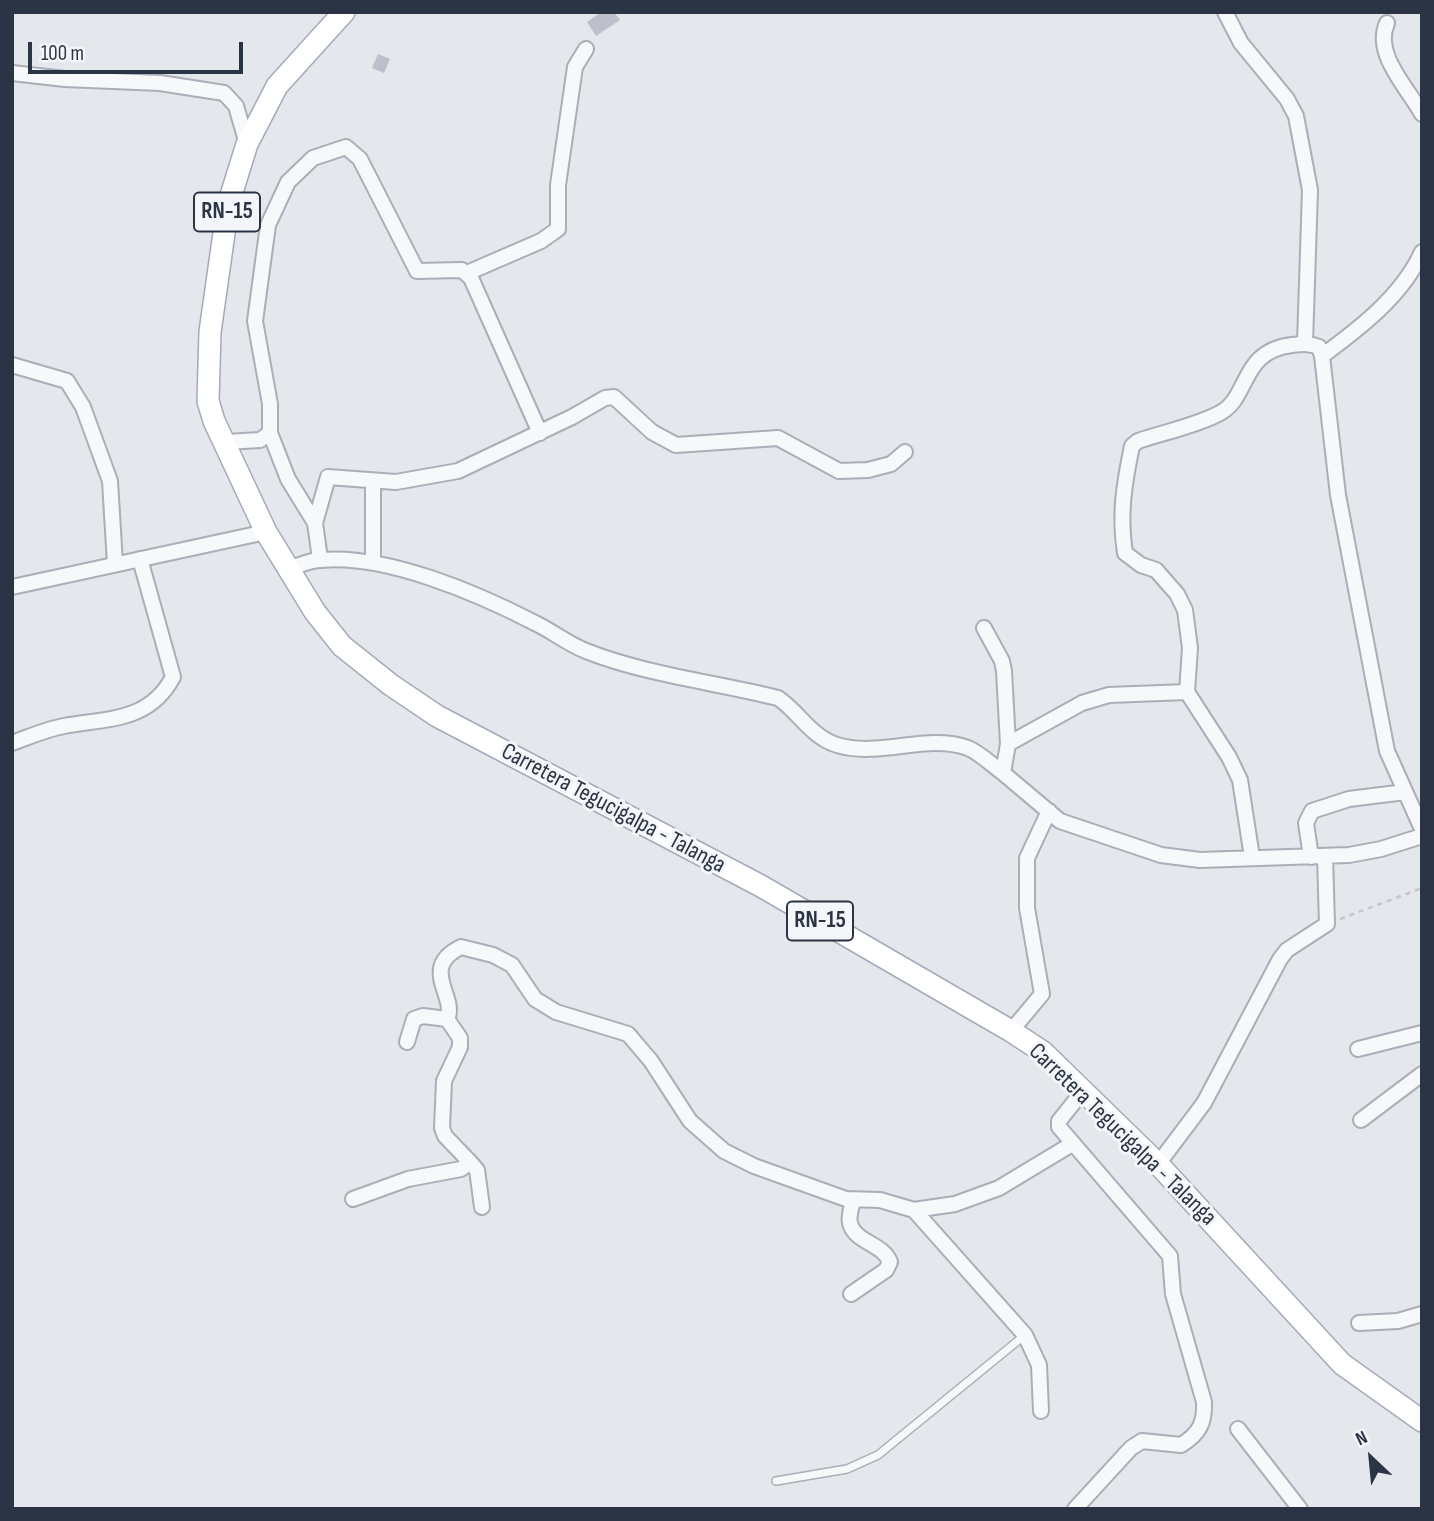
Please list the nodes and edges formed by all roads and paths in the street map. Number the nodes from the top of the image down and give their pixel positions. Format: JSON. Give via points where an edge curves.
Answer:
{"nodes":[{"id":1,"x":344,"y":12,"type":"edge"},
{"id":2,"x":1225,"y":12,"type":"edge"},
{"id":3,"x":1387,"y":23,"type":"dead end"},
{"id":4,"x":586,"y":49,"type":"dead end"},
{"id":5,"x":12,"y":73,"type":"edge"},
{"id":6,"x":1422,"y":114,"type":"edge"},
{"id":7,"x":247,"y":144,"type":"junction"},
{"id":8,"x":1422,"y":252,"type":"edge"},
{"id":9,"x":467,"y":272,"type":"junction"},
{"id":10,"x":1305,"y":343,"type":"junction"},
{"id":11,"x":1322,"y":356,"type":"junction"},
{"id":12,"x":12,"y":365,"type":"edge"},
{"id":13,"x":270,"y":433,"type":"junction"},
{"id":14,"x":540,"y":433,"type":"junction"},
{"id":15,"x":226,"y":442,"type":"junction"},
{"id":16,"x":905,"y":452,"type":"dead end"},
{"id":17,"x":373,"y":483,"type":"junction"},
{"id":18,"x":315,"y":523,"type":"junction"},
{"id":19,"x":266,"y":532,"type":"junction"},
{"id":20,"x":140,"y":559,"type":"junction"},
{"id":21,"x":320,"y":559,"type":"junction"},
{"id":22,"x":373,"y":563,"type":"junction"},
{"id":23,"x":115,"y":564,"type":"junction"},
{"id":24,"x":290,"y":568,"type":"junction"},
{"id":25,"x":12,"y":587,"type":"edge"},
{"id":26,"x":984,"y":628,"type":"dead end"},
{"id":27,"x":1187,"y":692,"type":"junction"},
{"id":28,"x":12,"y":743,"type":"edge"},
{"id":29,"x":1008,"y":744,"type":"junction"},
{"id":30,"x":1003,"y":773,"type":"junction"},
{"id":31,"x":1405,"y":792,"type":"junction"},
{"id":32,"x":1049,"y":811,"type":"junction"},
{"id":33,"x":1422,"y":829,"type":"edge"},
{"id":34,"x":1422,"y":836,"type":"edge"},
{"id":35,"x":1251,"y":857,"type":"junction"},
{"id":36,"x":1318,"y":857,"type":"junction"},
{"id":37,"x":1422,"y":888,"type":"edge"},
{"id":38,"x":1327,"y":924,"type":"junction"},
{"id":39,"x":447,"y":1018,"type":"junction"},
{"id":40,"x":1011,"y":1031,"type":"junction"},
{"id":41,"x":1422,"y":1033,"type":"edge"},
{"id":42,"x":407,"y":1042,"type":"dead end"},
{"id":43,"x":1359,"y":1049,"type":"dead end"},
{"id":44,"x":1422,"y":1074,"type":"edge"},
{"id":45,"x":1083,"y":1091,"type":"junction"},
{"id":46,"x":1361,"y":1119,"type":"dead end"},
{"id":47,"x":1072,"y":1144,"type":"junction"},
{"id":48,"x":470,"y":1162,"type":"junction"},
{"id":49,"x":1158,"y":1164,"type":"junction"},
{"id":50,"x":354,"y":1199,"type":"dead end"},
{"id":51,"x":853,"y":1200,"type":"junction"},
{"id":52,"x":482,"y":1207,"type":"dead end"},
{"id":53,"x":914,"y":1210,"type":"junction"},
{"id":54,"x":851,"y":1294,"type":"dead end"},
{"id":55,"x":1422,"y":1314,"type":"edge"},
{"id":56,"x":1359,"y":1323,"type":"dead end"},
{"id":57,"x":1025,"y":1335,"type":"junction"},
{"id":58,"x":1041,"y":1411,"type":"dead end"},
{"id":59,"x":1422,"y":1421,"type":"edge"},
{"id":60,"x":1238,"y":1429,"type":"dead end"},
{"id":61,"x":776,"y":1481,"type":"dead end"},
{"id":62,"x":1075,"y":1509,"type":"edge"},
{"id":63,"x":1300,"y":1509,"type":"edge"}],
"edges":[{"from":1,"to":7,"type":"main road","name":"Carretera Tegucigalpa - Talanga","number":"RN-15","via":[[278,86]]},
{"from":2,"to":10,"type":"street","via":[[1241,43],[1296,116],[1310,190]]},
{"from":3,"to":6,"type":"street","via":[[1383,47]]},
{"from":4,"to":9,"type":"street","via":[[575,67],[558,185],[558,229],[541,241]]},
{"from":5,"to":7,"type":"street","via":[[160,83],[224,93],[236,106]]},
{"from":7,"to":15,"type":"main road","name":"Carretera Tegucigalpa - Talanga","number":"RN-15","via":[[228,205],[210,332],[208,401]]},
{"from":8,"to":11,"type":"street","via":[[1393,295],[1359,329]]},
{"from":9,"to":13,"type":"street","via":[[417,271],[360,159],[346,147],[313,158],[288,182],[268,225],[255,321],[270,404]]},
{"from":9,"to":14,"type":"street"},
{"from":10,"to":11,"type":"street","via":[[1319,347]]},
{"from":10,"to":27,"type":"street","via":[[1268,352],[1220,413],[1132,446],[1121,497],[1125,553],[1156,570],[1185,610],[1190,648]]},
{"from":11,"to":31,"type":"street","via":[[1346,535],[1387,751]]},
{"from":12,"to":23,"type":"street","via":[[67,381],[83,407],[110,481]]},
{"from":13,"to":15,"type":"street","via":[[260,440]]},
{"from":13,"to":18,"type":"street","via":[[288,479]]},
{"from":14,"to":16,"type":"street","via":[[614,397],[652,432],[676,445],[778,438],[839,471],[891,464]]},
{"from":14,"to":17,"type":"street","via":[[458,471]]},
{"from":15,"to":19,"type":"main road","name":"Carretera Tegucigalpa - Talanga","number":"RN-15"},
{"from":17,"to":18,"type":"street","via":[[328,477]]},
{"from":17,"to":22,"type":"street"},
{"from":18,"to":21,"type":"street"},
{"from":19,"to":20,"type":"street"},
{"from":19,"to":24,"type":"main road","name":"Carretera Tegucigalpa - Talanga","number":"RN-15"},
{"from":20,"to":23,"type":"street"},
{"from":20,"to":28,"type":"street","via":[[173,677],[163,695],[126,716],[64,726]]},
{"from":21,"to":22,"type":"street"},
{"from":21,"to":24,"type":"street"},
{"from":22,"to":30,"type":"street","via":[[477,597],[583,650],[639,669],[778,698],[816,734],[837,745],[880,749],[950,744],[969,748]]},
{"from":23,"to":25,"type":"street"},
{"from":24,"to":40,"type":"main road","name":"Carretera Tegucigalpa - Talanga","number":"RN-15","via":[[314,612],[342,646],[437,716],[761,886]]},
{"from":26,"to":29,"type":"street","via":[[1002,661]]},
{"from":27,"to":29,"type":"street","via":[[1109,695],[1082,703]]},
{"from":27,"to":35,"type":"street","via":[[1240,780]]},
{"from":29,"to":30,"type":"street"},
{"from":30,"to":32,"type":"street"},
{"from":31,"to":33,"type":"street"},
{"from":31,"to":36,"type":"street","via":[[1349,799],[1312,811],[1306,823]]},
{"from":32,"to":35,"type":"street","via":[[1060,821],[1161,855],[1200,860]]},
{"from":32,"to":40,"type":"street","via":[[1027,858],[1027,908],[1042,994]]},
{"from":34,"to":36,"type":"street","via":[[1381,849]]},
{"from":35,"to":36,"type":"street"},
{"from":36,"to":38,"type":"street"},
{"from":37,"to":38,"type":"path"},
{"from":38,"to":49,"type":"street","via":[[1280,959],[1204,1103]]},
{"from":39,"to":42,"type":"street","via":[[414,1019]]},
{"from":39,"to":48,"type":"street","via":[[460,1038],[460,1047],[444,1081],[442,1128]]},
{"from":39,"to":51,"type":"street","via":[[450,1007],[441,975],[444,960],[461,947],[493,955],[512,965],[535,999],[556,1012],[628,1034],[690,1121],[724,1151]]},
{"from":40,"to":45,"type":"main road","name":"Carretera Tegucigalpa - Talanga","number":"RN-15","via":[[1044,1052]]},
{"from":41,"to":43,"type":"street"},
{"from":44,"to":46,"type":"street"},
{"from":45,"to":47,"type":"street","via":[[1059,1121],[1061,1132]]},
{"from":45,"to":49,"type":"main road","name":"Carretera Tegucigalpa - Talanga","number":"RN-15"},
{"from":47,"to":53,"type":"street","via":[[979,1197]]},
{"from":47,"to":62,"type":"street","via":[[1170,1256],[1173,1294],[1205,1417],[1192,1438],[1181,1445],[1142,1441],[1131,1448]]},
{"from":48,"to":50,"type":"street","via":[[461,1169],[408,1179]]},
{"from":48,"to":52,"type":"street","via":[[477,1170]]},
{"from":49,"to":59,"type":"main road","name":"Carretera Tegucigalpa - Talanga","number":"RN-15","via":[[1342,1364]]},
{"from":51,"to":53,"type":"street","via":[[880,1200]]},
{"from":51,"to":54,"type":"street","via":[[849,1222],[890,1262],[886,1270]]},
{"from":53,"to":57,"type":"street"},
{"from":55,"to":56,"type":"street","via":[[1398,1321]]},
{"from":57,"to":58,"type":"street","via":[[1039,1365]]},
{"from":57,"to":61,"type":"lane","via":[[878,1455],[847,1469]]},
{"from":60,"to":63,"type":"street"}]}
